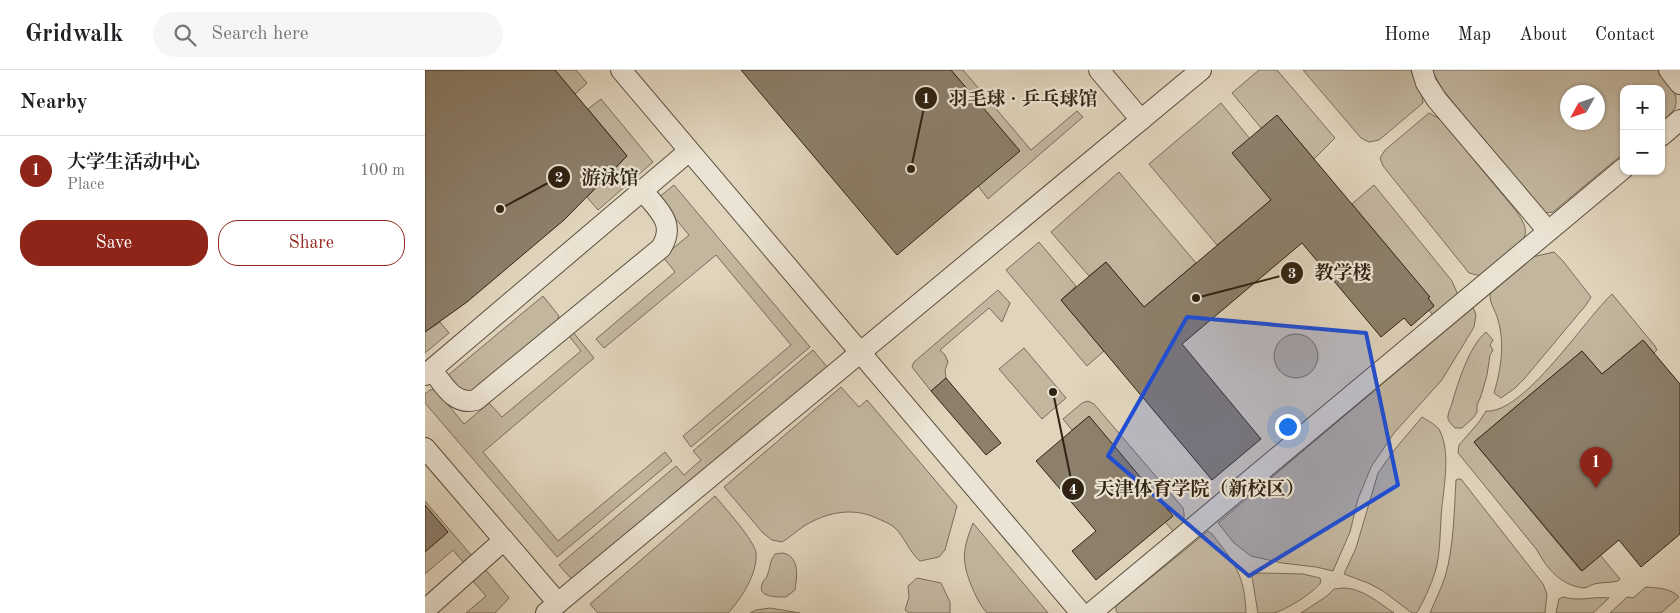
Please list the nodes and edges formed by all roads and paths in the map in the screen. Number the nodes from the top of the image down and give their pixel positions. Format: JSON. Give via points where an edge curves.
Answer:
{"nodes":[{"id":1,"x":621,"y":70,"type":"edge"},
{"id":2,"x":1099,"y":70,"type":"edge"},
{"id":3,"x":1201,"y":70,"type":"edge"},
{"id":4,"x":1422,"y":70,"type":"edge"},
{"id":5,"x":1669,"y":70,"type":"edge"},
{"id":6,"x":1680,"y":84,"type":"edge"},
{"id":7,"x":1141,"y":120,"type":"junction"},
{"id":8,"x":1680,"y":120,"type":"edge"},
{"id":9,"x":1665,"y":133,"type":"edge"},
{"id":10,"x":689,"y":151,"type":"junction"},
{"id":11,"x":1620,"y":171,"type":"edge"},
{"id":12,"x":643,"y":190,"type":"junction"},
{"id":13,"x":1547,"y":231,"type":"junction"},
{"id":14,"x":861,"y":352,"type":"junction"},
{"id":15,"x":428,"y":372,"type":"edge"},
{"id":16,"x":425,"y":448,"type":"edge"},
{"id":17,"x":504,"y":540,"type":"junction"},
{"id":18,"x":552,"y":608,"type":"edge"},
{"id":19,"x":425,"y":610,"type":"edge"},
{"id":20,"x":1081,"y":613,"type":"edge"},
{"id":21,"x":1091,"y":613,"type":"edge"}],
"edges":[{"from":1,"to":10,"type":"lane"},
{"from":2,"to":7,"type":"lane"},
{"from":3,"to":7,"type":"lane"},
{"from":4,"to":13,"type":"lane","via":[[1437,100]]},
{"from":5,"to":6,"type":"lane"},
{"from":7,"to":14,"type":"lane"},
{"from":8,"to":9,"type":"lane"},
{"from":10,"to":12,"type":"lane"},
{"from":10,"to":14,"type":"lane"},
{"from":11,"to":13,"type":"lane"},
{"from":12,"to":15,"type":"lane"},
{"from":12,"to":15,"type":"lane","via":[[668,228],[661,248],[476,400],[467,403],[459,400]]},
{"from":13,"to":21,"type":"lane"},
{"from":14,"to":18,"type":"lane"},
{"from":14,"to":20,"type":"lane"},
{"from":16,"to":17,"type":"lane"},
{"from":17,"to":18,"type":"lane"},
{"from":17,"to":19,"type":"lane"}]}
